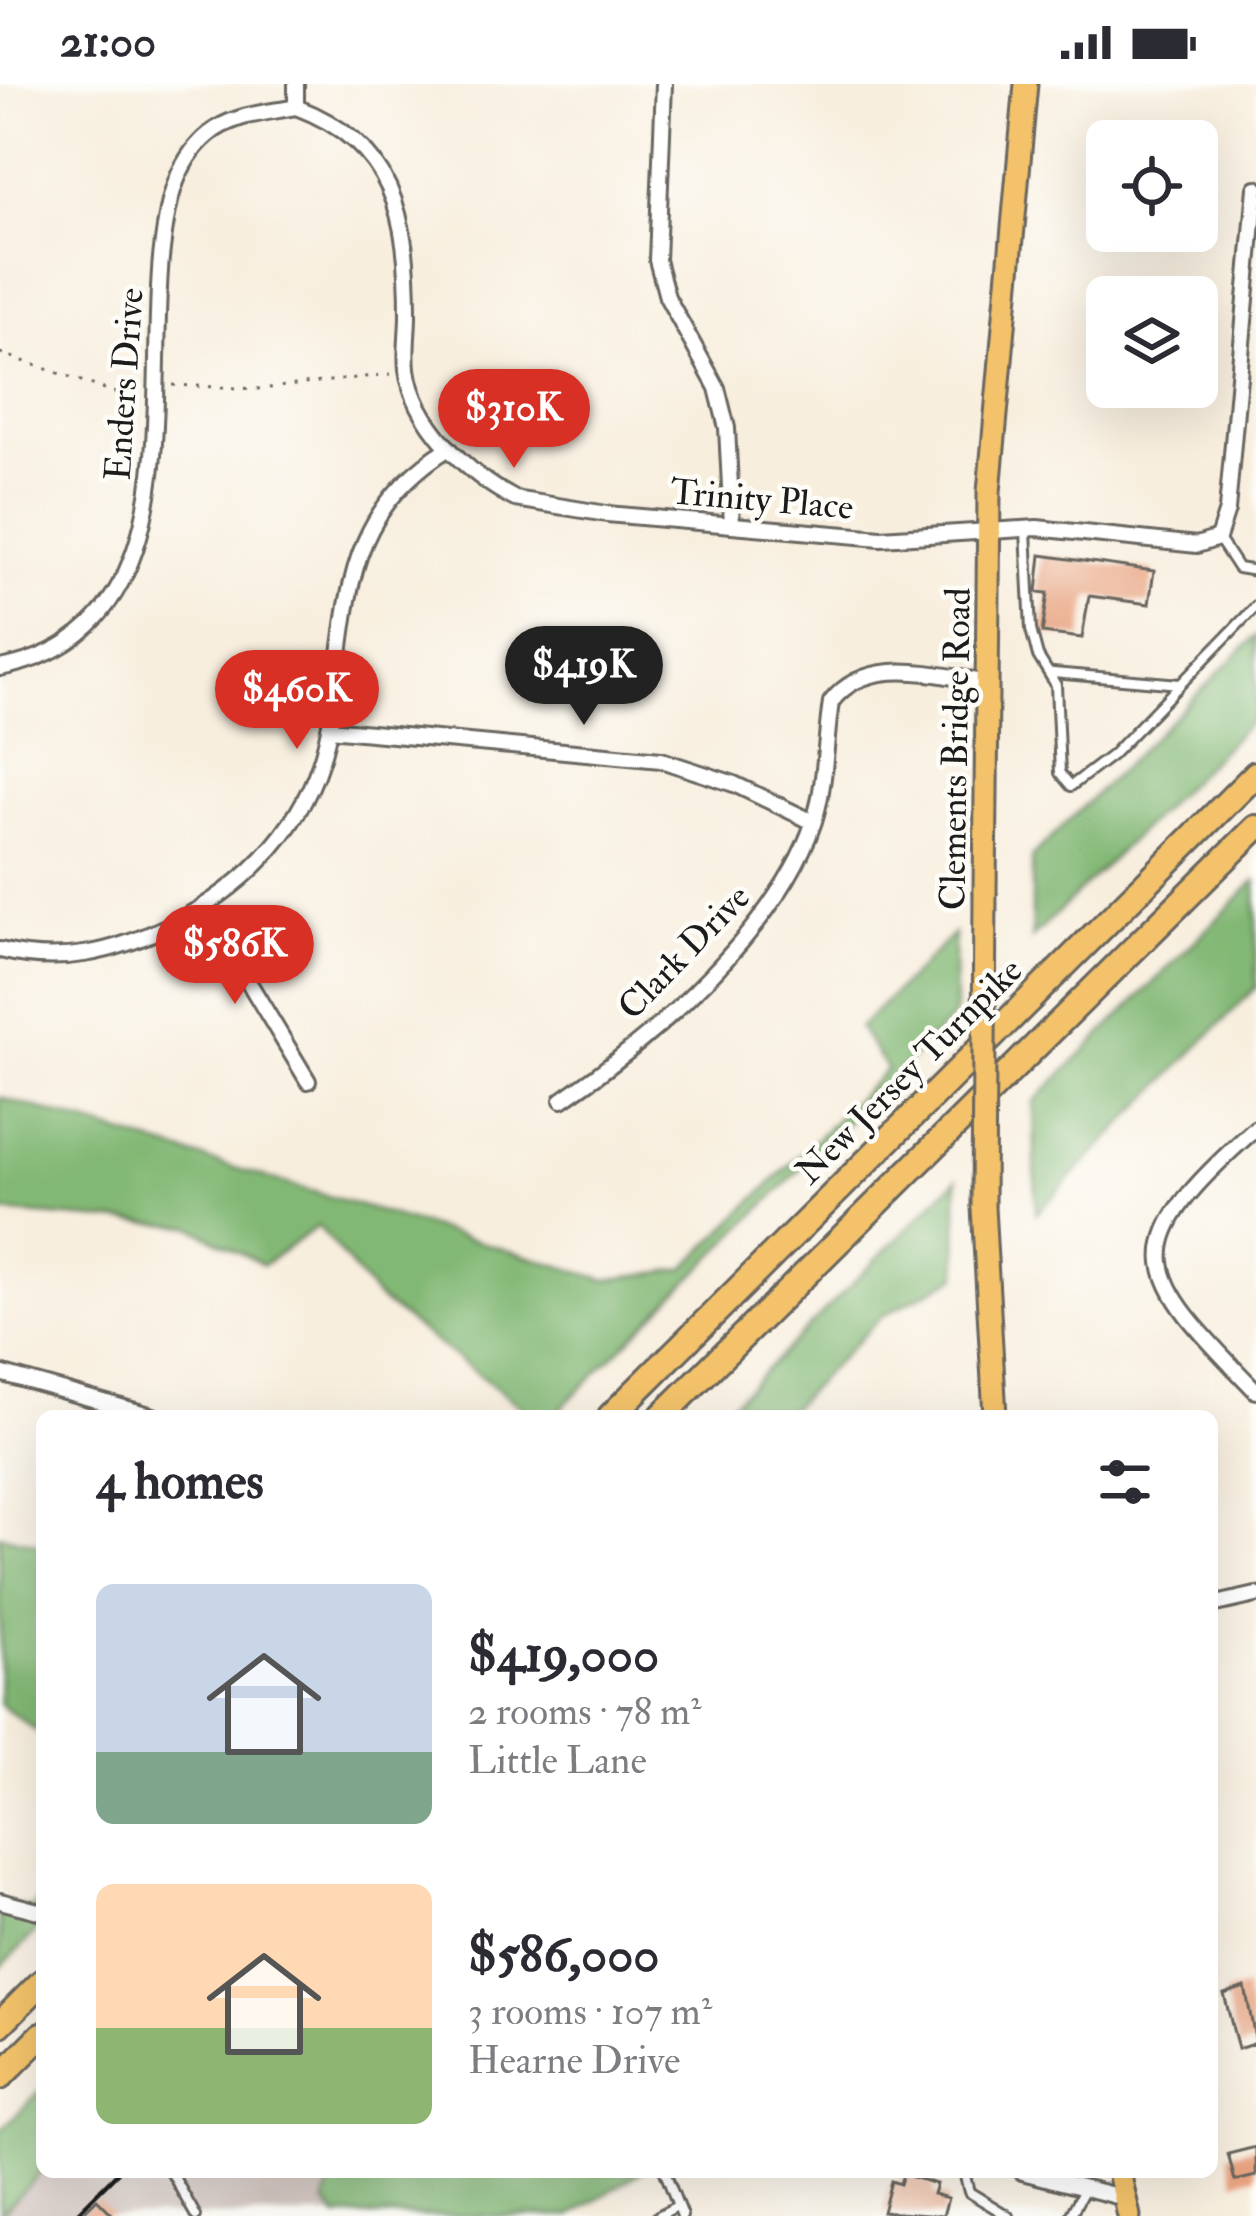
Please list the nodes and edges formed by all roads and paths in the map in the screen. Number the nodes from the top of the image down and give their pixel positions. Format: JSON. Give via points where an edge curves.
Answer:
{"nodes":[{"id":1,"x":296,"y":84,"type":"edge"},
{"id":2,"x":664,"y":84,"type":"edge"},
{"id":3,"x":1026,"y":84,"type":"edge"},
{"id":4,"x":296,"y":107,"type":"junction"},
{"id":5,"x":1256,"y":188,"type":"edge"},
{"id":6,"x":0,"y":353,"type":"edge"},
{"id":7,"x":407,"y":372,"type":"junction"},
{"id":8,"x":153,"y":384,"type":"junction"},
{"id":9,"x":152,"y":405,"type":"junction"},
{"id":10,"x":449,"y":448,"type":"junction"},
{"id":11,"x":732,"y":525,"type":"junction"},
{"id":12,"x":1026,"y":528,"type":"junction"},
{"id":13,"x":989,"y":530,"type":"junction"},
{"id":14,"x":1218,"y":538,"type":"junction"},
{"id":15,"x":1256,"y":571,"type":"edge"},
{"id":16,"x":1256,"y":606,"type":"edge"},
{"id":17,"x":0,"y":668,"type":"edge"},
{"id":18,"x":1052,"y":673,"type":"junction"},
{"id":19,"x":991,"y":683,"type":"junction"},
{"id":20,"x":1181,"y":684,"type":"junction"},
{"id":21,"x":329,"y":729,"type":"junction"},
{"id":22,"x":1256,"y":774,"type":"edge"},
{"id":23,"x":813,"y":822,"type":"junction"},
{"id":24,"x":1256,"y":828,"type":"edge"},
{"id":25,"x":204,"y":908,"type":"junction"},
{"id":26,"x":0,"y":950,"type":"edge"},
{"id":27,"x":308,"y":1081,"type":"dead end"},
{"id":28,"x":562,"y":1100,"type":"dead end"},
{"id":29,"x":1256,"y":1128,"type":"edge"},
{"id":30,"x":0,"y":1373,"type":"edge"},
{"id":31,"x":1256,"y":1391,"type":"edge"},
{"id":32,"x":132,"y":1410,"type":"edge"},
{"id":33,"x":617,"y":1410,"type":"edge"},
{"id":34,"x":668,"y":1410,"type":"edge"},
{"id":35,"x":995,"y":1410,"type":"edge"},
{"id":36,"x":1256,"y":1595,"type":"edge"},
{"id":37,"x":1218,"y":1604,"type":"edge"},
{"id":38,"x":0,"y":1901,"type":"edge"},
{"id":39,"x":36,"y":1911,"type":"edge"},
{"id":40,"x":36,"y":1988,"type":"edge"},
{"id":41,"x":0,"y":2024,"type":"edge"},
{"id":42,"x":36,"y":2041,"type":"edge"},
{"id":43,"x":0,"y":2077,"type":"edge"},
{"id":44,"x":174,"y":2178,"type":"edge"},
{"id":45,"x":667,"y":2178,"type":"edge"},
{"id":46,"x":966,"y":2178,"type":"edge"},
{"id":47,"x":1046,"y":2178,"type":"edge"},
{"id":48,"x":1085,"y":2188,"type":"junction"},
{"id":49,"x":1127,"y":2207,"type":"edge"},
{"id":50,"x":680,"y":2211,"type":"edge"},
{"id":51,"x":196,"y":2216,"type":"edge"},
{"id":52,"x":658,"y":2216,"type":"edge"},
{"id":53,"x":1009,"y":2216,"type":"edge"},
{"id":54,"x":1070,"y":2216,"type":"edge"}],
"edges":[{"from":1,"to":4,"type":"street"},
{"from":2,"to":11,"type":"street","via":[[658,260],[668,297],[717,388]]},
{"from":3,"to":13,"type":"main road","name":"Clements Bridge Road"},
{"from":4,"to":7,"type":"street","name":"Trinity Place","via":[[356,139],[390,184],[400,215]]},
{"from":4,"to":8,"type":"street","name":"Enders Drive","via":[[233,119],[211,132],[177,178],[166,212]]},
{"from":5,"to":14,"type":"street"},
{"from":6,"to":9,"type":"path"},
{"from":7,"to":8,"type":"path","via":[[260,389]]},
{"from":7,"to":10,"type":"street","name":"Trinity Place"},
{"from":8,"to":9,"type":"street","name":"Enders Drive"},
{"from":9,"to":17,"type":"street","name":"Enders Drive","via":[[147,497],[125,583],[82,637]]},
{"from":10,"to":11,"type":"street","name":"Trinity Place","via":[[515,499]]},
{"from":10,"to":21,"type":"street","via":[[400,485],[362,543],[344,598]]},
{"from":11,"to":13,"type":"street","name":"Trinity Place","via":[[881,538]]},
{"from":12,"to":13,"type":"street","name":"Trinity Place"},
{"from":12,"to":14,"type":"street","name":"Trinity Place","via":[[1197,545]]},
{"from":12,"to":18,"type":"lane","via":[[1031,630]]},
{"from":13,"to":19,"type":"main road","name":"Clements Bridge Road"},
{"from":14,"to":15,"type":"lane","via":[[1238,568]]},
{"from":16,"to":20,"type":"lane"},
{"from":18,"to":20,"type":"lane"},
{"from":18,"to":20,"type":"lane","via":[[1060,773],[1070,786]]},
{"from":19,"to":23,"type":"street","name":"Clark Drive","via":[[890,670],[841,689],[831,702]]},
{"from":19,"to":35,"type":"main road","name":"Clements Bridge Road","bridge":true,"via":[[983,1207]]},
{"from":21,"to":23,"type":"street","via":[[661,760]]},
{"from":21,"to":25,"type":"street","via":[[287,832]]},
{"from":22,"to":33,"type":"highway","name":"New Jersey Turnpike"},
{"from":23,"to":28,"type":"street","name":"Clark Drive","via":[[782,890],[743,941]]},
{"from":24,"to":34,"type":"highway","name":"New Jersey Turnpike"},
{"from":25,"to":26,"type":"street","via":[[134,943],[83,956]]},
{"from":25,"to":27,"type":"street"},
{"from":29,"to":31,"type":"street","via":[[1170,1220],[1160,1258],[1182,1315]]},
{"from":30,"to":32,"type":"street"},
{"from":36,"to":37,"type":"street"},
{"from":38,"to":39,"type":"street"},
{"from":40,"to":41,"type":"highway"},
{"from":42,"to":43,"type":"highway"},
{"from":44,"to":51,"type":"lane"},
{"from":45,"to":50,"type":"lane"},
{"from":46,"to":53,"type":"lane","via":[[969,2192]]},
{"from":47,"to":48,"type":"street"},
{"from":48,"to":49,"type":"street"},
{"from":48,"to":54,"type":"lane"},
{"from":50,"to":52,"type":"lane"}]}
